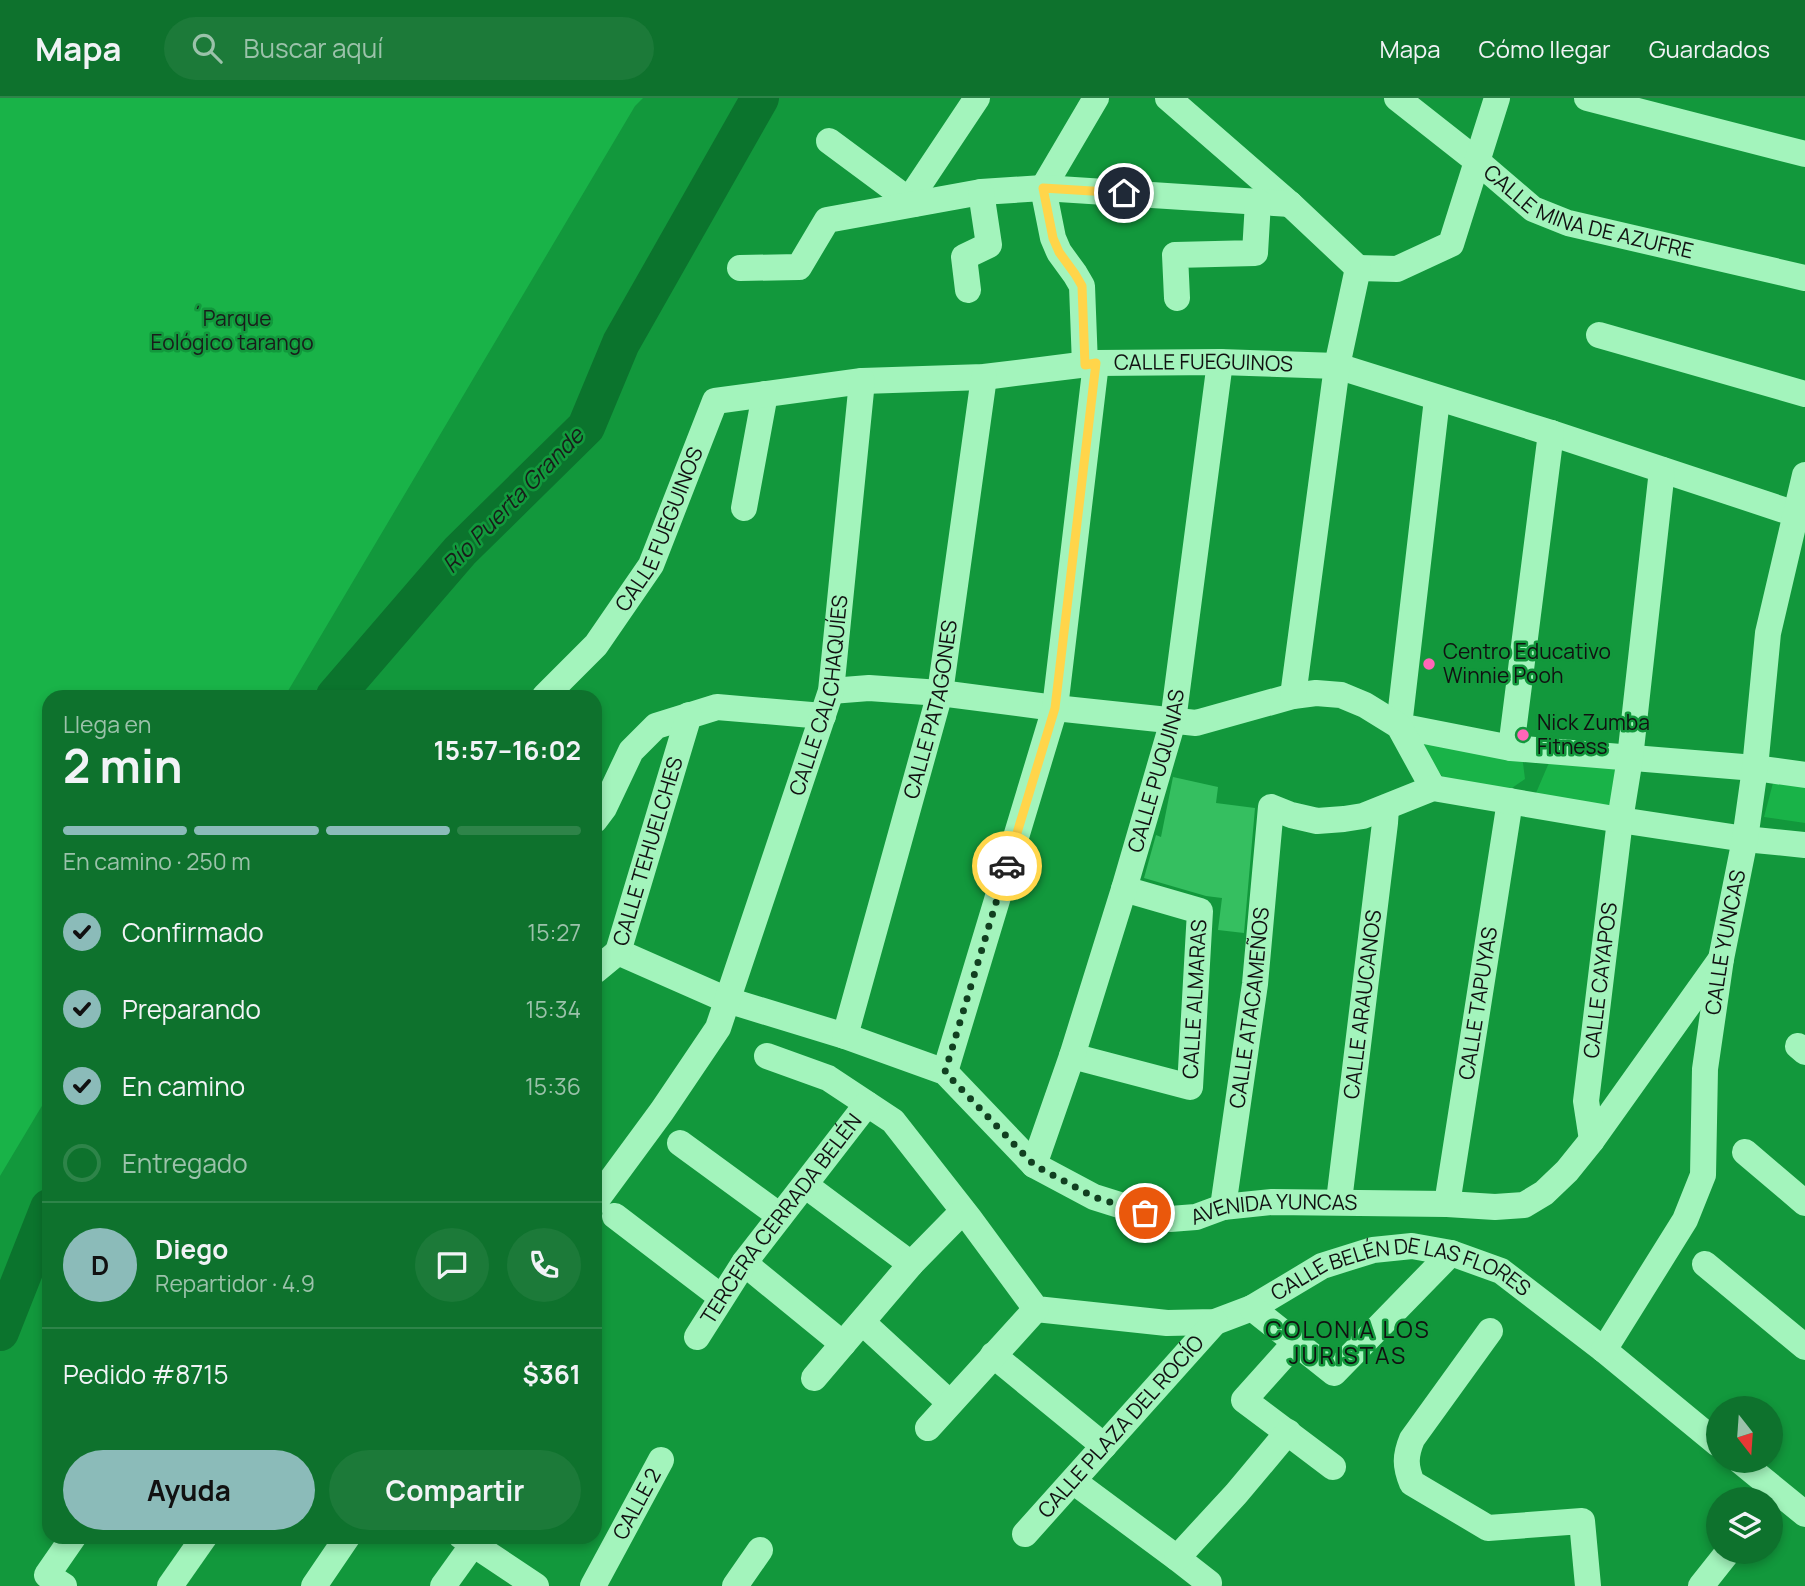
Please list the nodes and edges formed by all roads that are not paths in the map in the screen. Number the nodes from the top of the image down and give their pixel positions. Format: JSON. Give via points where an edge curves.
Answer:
{"nodes":[{"id":1,"x":1096,"y":98,"type":"edge"},
{"id":2,"x":1168,"y":98,"type":"edge"},
{"id":3,"x":1397,"y":98,"type":"edge"},
{"id":4,"x":1497,"y":98,"type":"edge"},
{"id":5,"x":1587,"y":98,"type":"edge"},
{"id":6,"x":967,"y":101,"type":"edge"},
{"id":7,"x":830,"y":141,"type":"dead end"},
{"id":8,"x":1805,"y":154,"type":"edge"},
{"id":9,"x":1478,"y":161,"type":"junction"},
{"id":10,"x":1043,"y":188,"type":"junction"},
{"id":11,"x":981,"y":192,"type":"junction"},
{"id":12,"x":912,"y":202,"type":"junction"},
{"id":13,"x":1258,"y":202,"type":"junction"},
{"id":14,"x":1290,"y":204,"type":"junction"},
{"id":15,"x":740,"y":268,"type":"dead end"},
{"id":16,"x":1357,"y":268,"type":"junction"},
{"id":17,"x":1805,"y":278,"type":"edge"},
{"id":18,"x":968,"y":290,"type":"dead end"},
{"id":19,"x":1177,"y":298,"type":"dead end"},
{"id":20,"x":1599,"y":335,"type":"dead end"},
{"id":21,"x":1220,"y":362,"type":"junction"},
{"id":22,"x":1091,"y":364,"type":"junction"},
{"id":23,"x":1337,"y":366,"type":"junction"},
{"id":24,"x":984,"y":377,"type":"junction"},
{"id":25,"x":862,"y":381,"type":"junction"},
{"id":26,"x":765,"y":394,"type":"junction"},
{"id":27,"x":1805,"y":394,"type":"edge"},
{"id":28,"x":1437,"y":399,"type":"junction"},
{"id":29,"x":1551,"y":433,"type":"junction"},
{"id":30,"x":1662,"y":470,"type":"junction"},
{"id":31,"x":1805,"y":475,"type":"edge"},
{"id":32,"x":744,"y":508,"type":"dead end"},
{"id":33,"x":1800,"y":516,"type":"edge"},
{"id":34,"x":551,"y":690,"type":"edge"},
{"id":35,"x":940,"y":693,"type":"junction"},
{"id":36,"x":1293,"y":695,"type":"junction"},
{"id":37,"x":827,"y":704,"type":"junction"},
{"id":38,"x":1055,"y":708,"type":"junction"},
{"id":39,"x":689,"y":715,"type":"junction"},
{"id":40,"x":1173,"y":721,"type":"junction"},
{"id":41,"x":1399,"y":726,"type":"junction"},
{"id":42,"x":1511,"y":748,"type":"junction"},
{"id":43,"x":1630,"y":758,"type":"junction"},
{"id":44,"x":1755,"y":768,"type":"junction"},
{"id":45,"x":1805,"y":775,"type":"edge"},
{"id":46,"x":1433,"y":788,"type":"junction"},
{"id":47,"x":1510,"y":801,"type":"junction"},
{"id":48,"x":1386,"y":808,"type":"junction"},
{"id":49,"x":602,"y":811,"type":"edge"},
{"id":50,"x":1620,"y":820,"type":"junction"},
{"id":51,"x":1745,"y":839,"type":"junction"},
{"id":52,"x":1805,"y":845,"type":"edge"},
{"id":53,"x":1124,"y":889,"type":"junction"},
{"id":54,"x":618,"y":952,"type":"junction"},
{"id":55,"x":1720,"y":959,"type":"junction"},
{"id":56,"x":602,"y":965,"type":"edge"},
{"id":57,"x":727,"y":1000,"type":"junction"},
{"id":58,"x":845,"y":1036,"type":"junction"},
{"id":59,"x":767,"y":1056,"type":"dead end"},
{"id":60,"x":1072,"y":1056,"type":"junction"},
{"id":61,"x":945,"y":1072,"type":"junction"},
{"id":62,"x":867,"y":1104,"type":"junction"},
{"id":63,"x":1592,"y":1140,"type":"junction"},
{"id":64,"x":680,"y":1143,"type":"dead end"},
{"id":65,"x":1745,"y":1152,"type":"dead end"},
{"id":66,"x":1034,"y":1165,"type":"junction"},
{"id":67,"x":805,"y":1185,"type":"junction"},
{"id":68,"x":1339,"y":1201,"type":"junction"},
{"id":69,"x":1805,"y":1203,"type":"edge"},
{"id":70,"x":1447,"y":1204,"type":"junction"},
{"id":71,"x":1223,"y":1207,"type":"junction"},
{"id":72,"x":605,"y":1209,"type":"edge"},
{"id":73,"x":963,"y":1210,"type":"junction"},
{"id":74,"x":780,"y":1216,"type":"junction"},
{"id":75,"x":1451,"y":1253,"type":"junction"},
{"id":76,"x":744,"y":1263,"type":"junction"},
{"id":77,"x":911,"y":1264,"type":"junction"},
{"id":78,"x":1705,"y":1264,"type":"dead end"},
{"id":79,"x":721,"y":1297,"type":"junction"},
{"id":80,"x":1252,"y":1308,"type":"junction"},
{"id":81,"x":1035,"y":1309,"type":"junction"},
{"id":82,"x":862,"y":1322,"type":"junction"},
{"id":83,"x":1215,"y":1322,"type":"junction"},
{"id":84,"x":1490,"y":1331,"type":"dead end"},
{"id":85,"x":697,"y":1337,"type":"dead end"},
{"id":86,"x":1296,"y":1342,"type":"junction"},
{"id":87,"x":843,"y":1344,"type":"junction"},
{"id":88,"x":1805,"y":1347,"type":"edge"},
{"id":89,"x":1604,"y":1350,"type":"junction"},
{"id":90,"x":993,"y":1354,"type":"junction"},
{"id":91,"x":814,"y":1378,"type":"dead end"},
{"id":92,"x":950,"y":1403,"type":"junction"},
{"id":93,"x":928,"y":1428,"type":"dead end"},
{"id":94,"x":1288,"y":1433,"type":"junction"},
{"id":95,"x":1706,"y":1434,"type":"edge"},
{"id":96,"x":1104,"y":1446,"type":"junction"},
{"id":97,"x":661,"y":1460,"type":"dead end"},
{"id":98,"x":1333,"y":1466,"type":"dead end"},
{"id":99,"x":1753,"y":1474,"type":"edge"},
{"id":100,"x":1073,"y":1481,"type":"junction"},
{"id":101,"x":1765,"y":1487,"type":"edge"},
{"id":102,"x":1783,"y":1501,"type":"edge"},
{"id":103,"x":1805,"y":1514,"type":"edge"},
{"id":104,"x":1025,"y":1534,"type":"dead end"},
{"id":105,"x":71,"y":1544,"type":"edge"},
{"id":106,"x":199,"y":1544,"type":"edge"},
{"id":107,"x":343,"y":1544,"type":"edge"},
{"id":108,"x":468,"y":1544,"type":"edge"},
{"id":109,"x":478,"y":1544,"type":"edge"},
{"id":110,"x":760,"y":1550,"type":"dead end"},
{"id":111,"x":1177,"y":1558,"type":"junction"},
{"id":112,"x":1719,"y":1564,"type":"edge"},
{"id":113,"x":55,"y":1581,"type":"edge"},
{"id":114,"x":1209,"y":1583,"type":"dead end"},
{"id":115,"x":170,"y":1586,"type":"edge"},
{"id":116,"x":314,"y":1586,"type":"edge"},
{"id":117,"x":443,"y":1586,"type":"edge"},
{"id":118,"x":536,"y":1586,"type":"edge"},
{"id":119,"x":593,"y":1586,"type":"edge"},
{"id":120,"x":735,"y":1586,"type":"edge"},
{"id":121,"x":1588,"y":1586,"type":"edge"},
{"id":122,"x":1702,"y":1586,"type":"edge"}],
"edges":[{"from":1,"to":10,"type":"street"},
{"from":2,"to":14,"type":"street"},
{"from":3,"to":9,"type":"street","name":"CALLE MINA DE AZUFRE"},
{"from":4,"to":9,"type":"street"},
{"from":5,"to":8,"type":"street"},
{"from":6,"to":12,"type":"street"},
{"from":7,"to":12,"type":"street"},
{"from":9,"to":16,"type":"street","via":[[1451,244],[1397,269]]},
{"from":9,"to":17,"type":"street","name":"CALLE MINA DE AZUFRE","via":[[1533,209],[1568,223]]},
{"from":10,"to":11,"type":"street"},
{"from":10,"to":13,"type":"street"},
{"from":10,"to":22,"type":"street","via":[[1053,238],[1082,286]]},
{"from":11,"to":12,"type":"street"},
{"from":11,"to":18,"type":"street","via":[[989,245],[964,257]]},
{"from":12,"to":15,"type":"street","via":[[827,220],[799,267]]},
{"from":13,"to":14,"type":"street"},
{"from":13,"to":19,"type":"street","via":[[1255,253],[1175,255]]},
{"from":14,"to":16,"type":"street"},
{"from":16,"to":23,"type":"street"},
{"from":20,"to":27,"type":"street"},
{"from":21,"to":22,"type":"street","name":"CALLE FUEGUINOS"},
{"from":21,"to":23,"type":"street","name":"CALLE FUEGUINOS"},
{"from":21,"to":40,"type":"street","name":"CALLE PUQUINAS"},
{"from":22,"to":24,"type":"street","name":"CALLE FUEGUINOS"},
{"from":22,"to":38,"type":"street"},
{"from":23,"to":28,"type":"street","name":"CALLE FUEGUINOS"},
{"from":23,"to":36,"type":"street"},
{"from":24,"to":25,"type":"street","name":"CALLE FUEGUINOS"},
{"from":24,"to":35,"type":"street","name":"CALLE PATAGONES"},
{"from":25,"to":26,"type":"street","name":"CALLE FUEGUINOS"},
{"from":25,"to":37,"type":"street","name":"CALLE CALCHAQUÍES"},
{"from":26,"to":32,"type":"street"},
{"from":26,"to":34,"type":"street","name":"CALLE FUEGUINOS","via":[[715,401],[651,565],[596,645]]},
{"from":28,"to":29,"type":"street","name":"CALLE FUEGUINOS"},
{"from":28,"to":41,"type":"street"},
{"from":29,"to":30,"type":"street","name":"CALLE FUEGUINOS"},
{"from":29,"to":42,"type":"street"},
{"from":30,"to":33,"type":"street","name":"CALLE FUEGUINOS"},
{"from":30,"to":43,"type":"street"},
{"from":31,"to":33,"type":"street","name":"CALLE YUNCAS"},
{"from":33,"to":44,"type":"street","name":"CALLE YUNCAS","via":[[1768,633]]},
{"from":35,"to":37,"type":"street","via":[[869,688]]},
{"from":35,"to":38,"type":"street"},
{"from":35,"to":58,"type":"street","name":"CALLE PATAGONES"},
{"from":36,"to":40,"type":"street","via":[[1196,723]]},
{"from":36,"to":41,"type":"street","via":[[1340,695]]},
{"from":37,"to":39,"type":"street","via":[[717,707]]},
{"from":37,"to":57,"type":"street","name":"CALLE CALCHAQUÍES"},
{"from":38,"to":40,"type":"street"},
{"from":38,"to":61,"type":"street"},
{"from":39,"to":49,"type":"street","via":[[656,726],[631,751]]},
{"from":39,"to":54,"type":"street","name":"CALLE TEHUELCHES"},
{"from":40,"to":53,"type":"street","name":"CALLE PUQUINAS"},
{"from":41,"to":42,"type":"street"},
{"from":41,"to":46,"type":"street"},
{"from":42,"to":43,"type":"street"},
{"from":43,"to":44,"type":"street"},
{"from":43,"to":50,"type":"street","name":"CALLE CAYAPOS"},
{"from":44,"to":45,"type":"street"},
{"from":44,"to":51,"type":"street","name":"CALLE YUNCAS"},
{"from":46,"to":47,"type":"street"},
{"from":46,"to":48,"type":"street"},
{"from":47,"to":50,"type":"street"},
{"from":47,"to":70,"type":"street","name":"CALLE TAPUYAS"},
{"from":48,"to":68,"type":"street","name":"CALLE ARAUCANOS"},
{"from":48,"to":71,"type":"street","name":"CALLE ATACAMEÑOS","via":[[1363,816],[1317,821],[1271,807],[1255,984]]},
{"from":50,"to":51,"type":"street"},
{"from":50,"to":63,"type":"street","name":"CALLE CAYAPOS","via":[[1586,1101]]},
{"from":51,"to":52,"type":"street"},
{"from":51,"to":55,"type":"street","name":"CALLE YUNCAS"},
{"from":53,"to":60,"type":"street","name":"CALLE PUQUINAS"},
{"from":53,"to":60,"type":"street","name":"CALLE ALMARAS","via":[[1200,911],[1191,1087]]},
{"from":54,"to":56,"type":"street"},
{"from":54,"to":57,"type":"street","name":"CALLE TEHUELCHES"},
{"from":55,"to":63,"type":"street","name":"AVENIDA YUNCAS"},
{"from":55,"to":89,"type":"street","name":"CALLE YUNCAS","via":[[1705,1069],[1703,1175],[1685,1220]]},
{"from":57,"to":58,"type":"street","name":"AVENIDA YUNCAS"},
{"from":57,"to":72,"type":"street","name":"CALLE CALCHAQUÍES","via":[[718,1028],[662,1111]]},
{"from":58,"to":61,"type":"street","name":"AVENIDA YUNCAS"},
{"from":59,"to":62,"type":"street","via":[[828,1078]]},
{"from":60,"to":66,"type":"street","name":"CALLE PUQUINAS"},
{"from":61,"to":66,"type":"street","name":"AVENIDA YUNCAS"},
{"from":62,"to":67,"type":"street","name":"TERCERA CERRADA BELÉN"},
{"from":62,"to":73,"type":"street","via":[[893,1121]]},
{"from":63,"to":70,"type":"street","name":"AVENIDA YUNCAS","via":[[1545,1193],[1524,1205]]},
{"from":64,"to":74,"type":"street"},
{"from":65,"to":69,"type":"street"},
{"from":66,"to":71,"type":"street","name":"AVENIDA YUNCAS","via":[[1094,1197],[1170,1219],[1196,1217]]},
{"from":67,"to":74,"type":"street","name":"TERCERA CERRADA BELÉN"},
{"from":67,"to":77,"type":"street"},
{"from":68,"to":70,"type":"street","name":"AVENIDA YUNCAS"},
{"from":68,"to":71,"type":"street","name":"AVENIDA YUNCAS"},
{"from":72,"to":79,"type":"street"},
{"from":73,"to":77,"type":"street"},
{"from":73,"to":81,"type":"street"},
{"from":74,"to":76,"type":"street","name":"TERCERA CERRADA BELÉN"},
{"from":75,"to":80,"type":"street","name":"CALLE BELÉN DE LAS FLORES","via":[[1412,1246],[1373,1250],[1322,1266]]},
{"from":75,"to":86,"type":"street","via":[[1335,1373]]},
{"from":75,"to":89,"type":"street","name":"CALLE BELÉN DE LAS FLORES","via":[[1501,1271]]},
{"from":76,"to":79,"type":"street","name":"TERCERA CERRADA BELÉN"},
{"from":76,"to":87,"type":"street"},
{"from":77,"to":82,"type":"street"},
{"from":78,"to":88,"type":"street"},
{"from":79,"to":85,"type":"street","name":"TERCERA CERRADA BELÉN"},
{"from":80,"to":83,"type":"street","name":"CALLE BELÉN DE LAS FLORES"},
{"from":80,"to":86,"type":"street"},
{"from":81,"to":83,"type":"street","name":"CALLE BELÉN DE LAS FLORES","via":[[1167,1323]]},
{"from":81,"to":90,"type":"street"},
{"from":82,"to":87,"type":"street"},
{"from":82,"to":92,"type":"street"},
{"from":83,"to":96,"type":"street","name":"CALLE PLAZA DEL ROCÍO"},
{"from":84,"to":121,"type":"street","via":[[1412,1439],[1407,1471],[1412,1483],[1488,1528],[1582,1521]]},
{"from":86,"to":94,"type":"street","via":[[1244,1400]]},
{"from":87,"to":91,"type":"street"},
{"from":89,"to":95,"type":"street","name":"CALLE BELÉN DE LAS FLORES"},
{"from":90,"to":92,"type":"street"},
{"from":90,"to":96,"type":"street"},
{"from":92,"to":93,"type":"street"},
{"from":94,"to":98,"type":"street"},
{"from":94,"to":111,"type":"street"},
{"from":96,"to":100,"type":"street","name":"CALLE PLAZA DEL ROCÍO"},
{"from":97,"to":119,"type":"street","name":"CALLE 2"},
{"from":99,"to":101,"type":"street"},
{"from":100,"to":104,"type":"street","name":"CALLE PLAZA DEL ROCÍO"},
{"from":100,"to":111,"type":"street"},
{"from":102,"to":103,"type":"street"},
{"from":105,"to":113,"type":"street"},
{"from":106,"to":115,"type":"street"},
{"from":107,"to":116,"type":"street"},
{"from":108,"to":117,"type":"street"},
{"from":109,"to":118,"type":"street"},
{"from":110,"to":120,"type":"street"},
{"from":111,"to":114,"type":"street"},
{"from":112,"to":122,"type":"street"}]}
